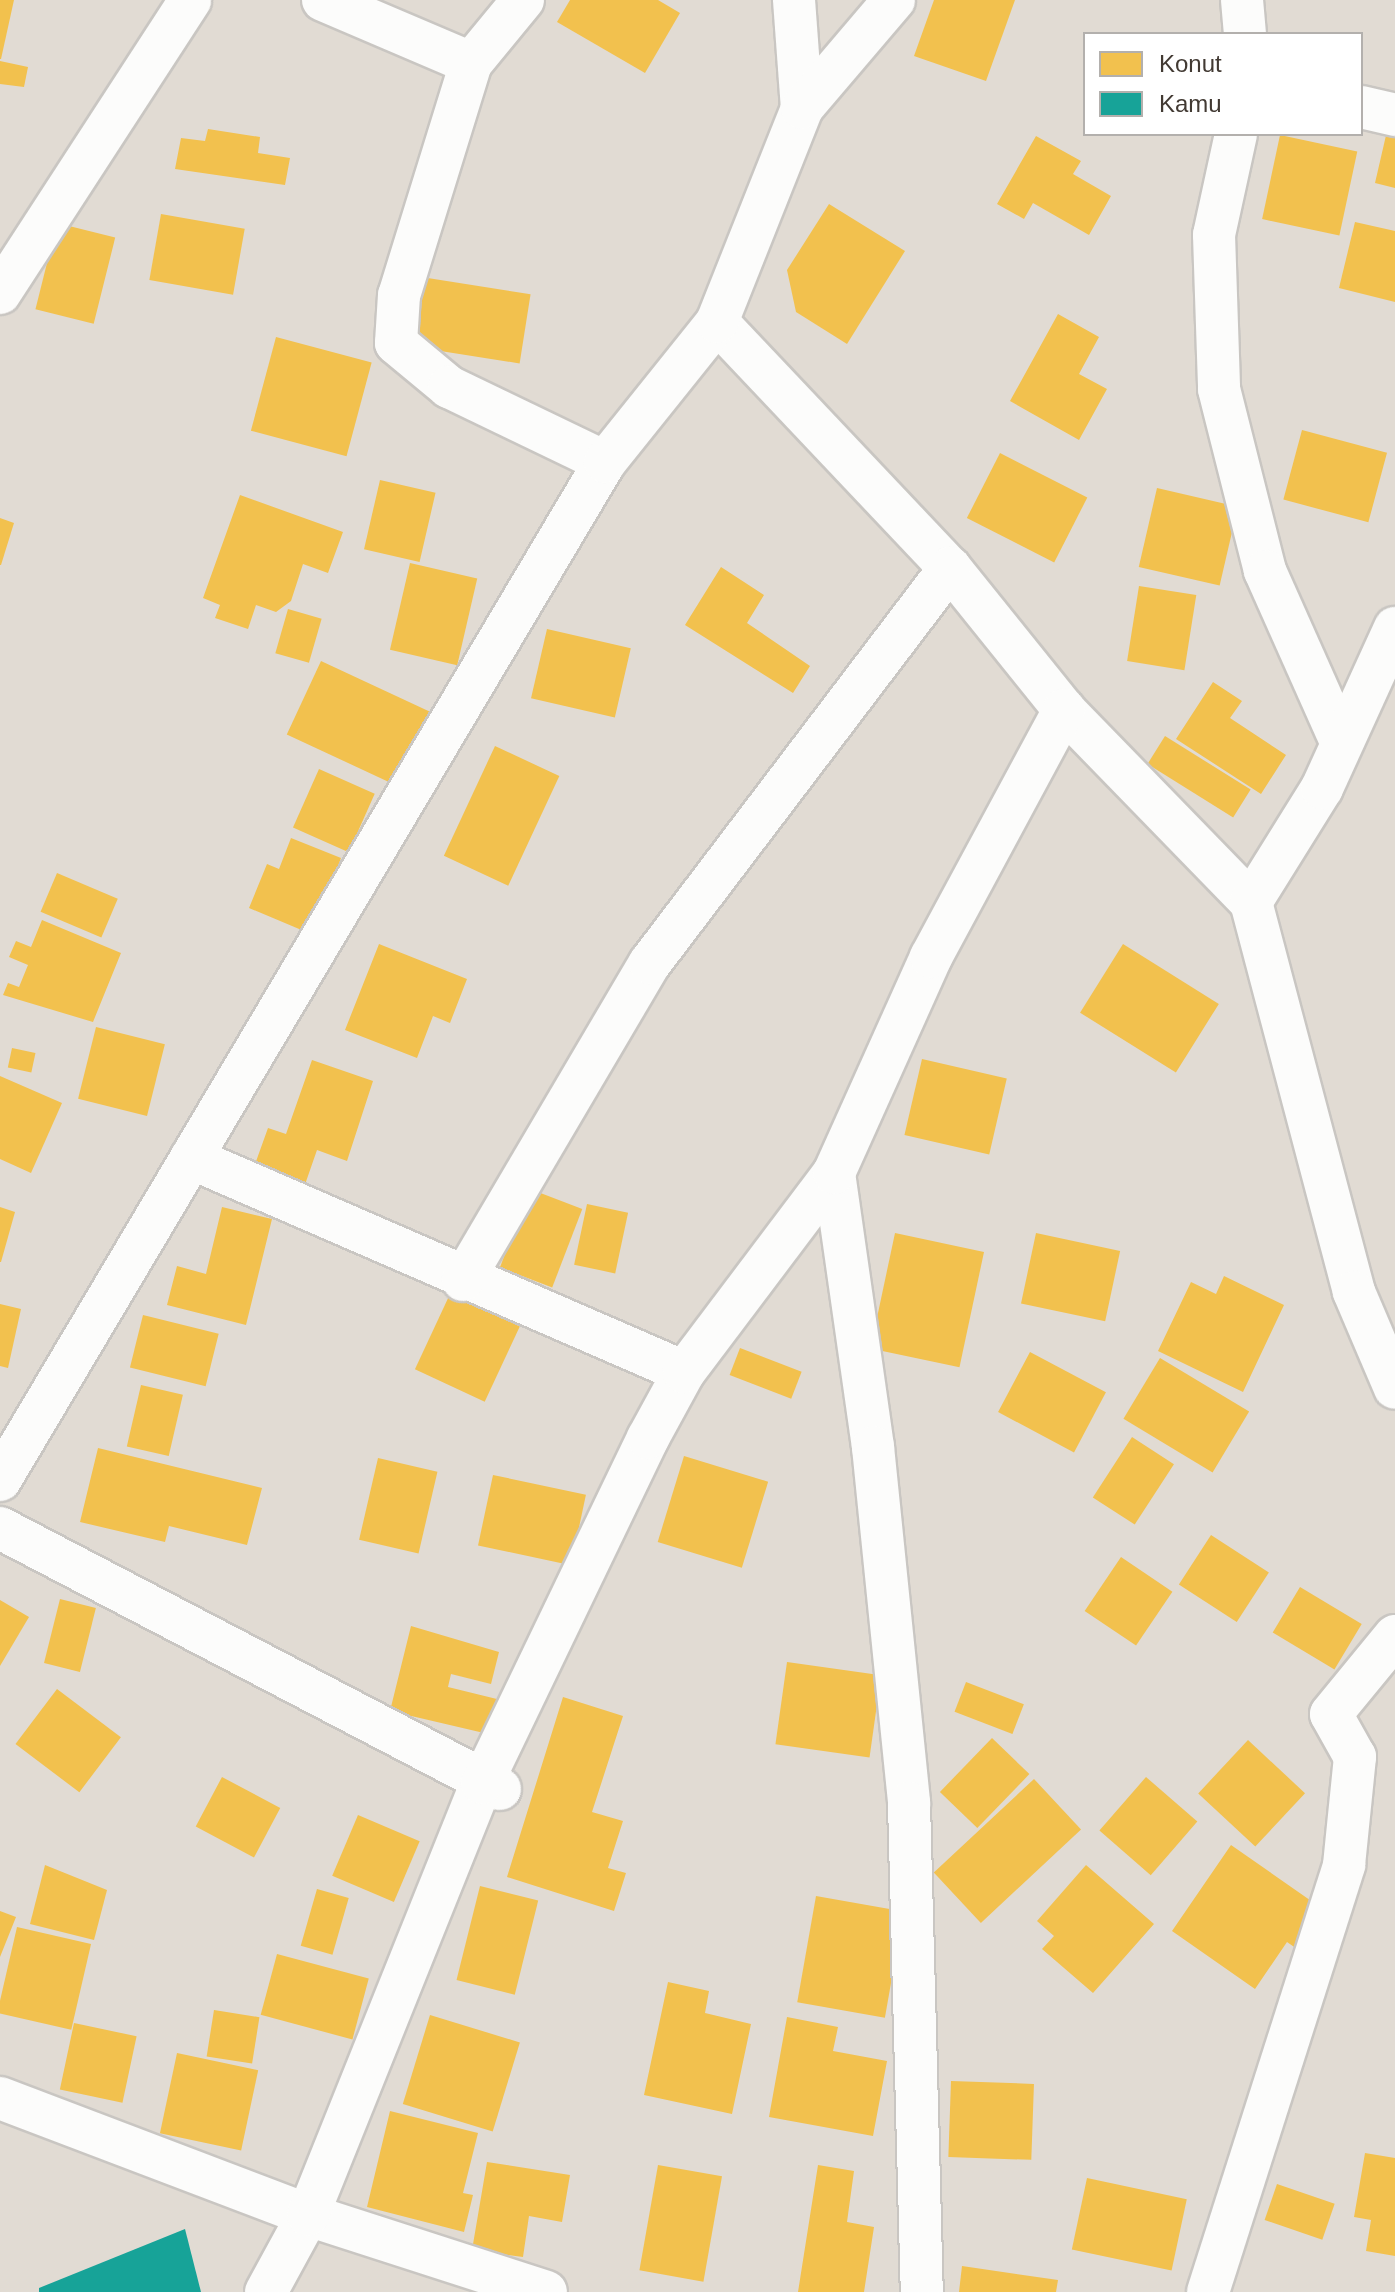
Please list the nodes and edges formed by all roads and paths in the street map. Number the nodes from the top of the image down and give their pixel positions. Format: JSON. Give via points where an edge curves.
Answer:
{"nodes":[{"id":1,"x":190,"y":0,"type":"edge"},
{"id":2,"x":323,"y":0,"type":"edge"},
{"id":3,"x":523,"y":0,"type":"edge"},
{"id":4,"x":794,"y":0,"type":"edge"},
{"id":5,"x":894,"y":0,"type":"edge"},
{"id":6,"x":1242,"y":0,"type":"edge"},
{"id":7,"x":1245,"y":32,"type":"edge"},
{"id":8,"x":471,"y":63,"type":"junction"},
{"id":9,"x":1363,"y":107,"type":"edge"},
{"id":10,"x":802,"y":108,"type":"junction"},
{"id":11,"x":1395,"y":115,"type":"edge"},
{"id":12,"x":1236,"y":136,"type":"edge"},
{"id":13,"x":0,"y":293,"type":"edge"},
{"id":14,"x":717,"y":322,"type":"junction"},
{"id":15,"x":605,"y":462,"type":"junction"},
{"id":16,"x":950,"y":568,"type":"junction"},
{"id":17,"x":1395,"y":628,"type":"edge"},
{"id":18,"x":1064,"y":710,"type":"junction"},
{"id":19,"x":1341,"y":742,"type":"junction"},
{"id":20,"x":1251,"y":902,"type":"junction"},
{"id":21,"x":191,"y":1158,"type":"junction"},
{"id":22,"x":834,"y":1173,"type":"junction"},
{"id":23,"x":463,"y":1280,"type":"junction"},
{"id":24,"x":684,"y":1372,"type":"junction"},
{"id":25,"x":1395,"y":1388,"type":"edge"},
{"id":26,"x":0,"y":1480,"type":"edge"},
{"id":27,"x":0,"y":1528,"type":"edge"},
{"id":28,"x":1395,"y":1636,"type":"edge"},
{"id":29,"x":491,"y":1786,"type":"junction"},
{"id":30,"x":0,"y":2098,"type":"edge"},
{"id":31,"x":308,"y":2215,"type":"junction"},
{"id":32,"x":266,"y":2292,"type":"edge"},
{"id":33,"x":546,"y":2292,"type":"edge"},
{"id":34,"x":922,"y":2292,"type":"edge"},
{"id":35,"x":1208,"y":2292,"type":"edge"}],
"edges":[{"from":1,"to":13,"type":"street"},
{"from":2,"to":8,"type":"street"},
{"from":3,"to":8,"type":"street"},
{"from":4,"to":10,"type":"street"},
{"from":5,"to":10,"type":"street"},
{"from":6,"to":7,"type":"street"},
{"from":8,"to":15,"type":"street","via":[[399,295],[396,343],[449,387]]},
{"from":9,"to":11,"type":"street"},
{"from":10,"to":14,"type":"street"},
{"from":12,"to":19,"type":"street","via":[[1214,235],[1219,389],[1265,571]]},
{"from":14,"to":15,"type":"street"},
{"from":14,"to":16,"type":"street"},
{"from":15,"to":21,"type":"street"},
{"from":16,"to":18,"type":"street"},
{"from":16,"to":23,"type":"street","via":[[650,963]]},
{"from":17,"to":19,"type":"street"},
{"from":18,"to":20,"type":"street"},
{"from":18,"to":22,"type":"street","via":[[931,957]]},
{"from":19,"to":20,"type":"street","via":[[1322,788]]},
{"from":20,"to":25,"type":"street","via":[[1354,1292]]},
{"from":21,"to":23,"type":"street"},
{"from":21,"to":26,"type":"street"},
{"from":22,"to":24,"type":"street"},
{"from":22,"to":34,"type":"street","via":[[873,1447],[909,1803]]},
{"from":23,"to":24,"type":"street"},
{"from":24,"to":29,"type":"street"},
{"from":27,"to":29,"type":"street"},
{"from":28,"to":35,"type":"street","via":[[1331,1714],[1355,1757],[1344,1865]]},
{"from":29,"to":31,"type":"street"},
{"from":30,"to":31,"type":"street"},
{"from":31,"to":32,"type":"street"},
{"from":31,"to":33,"type":"street"}]}
